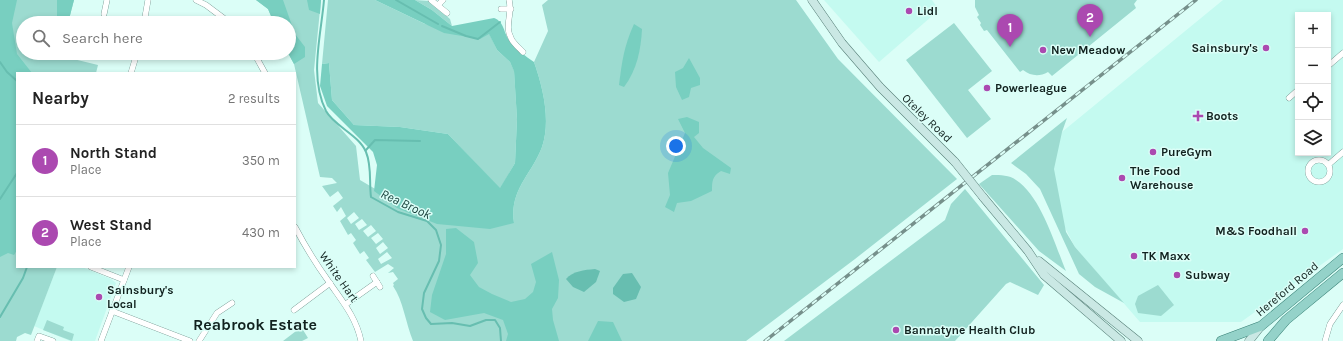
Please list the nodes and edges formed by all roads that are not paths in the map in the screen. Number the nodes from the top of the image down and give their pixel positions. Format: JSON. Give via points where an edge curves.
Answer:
{"nodes":[{"id":1,"x":107,"y":0,"type":"edge"},
{"id":2,"x":148,"y":0,"type":"edge"},
{"id":3,"x":196,"y":0,"type":"edge"},
{"id":4,"x":431,"y":0,"type":"edge"},
{"id":5,"x":443,"y":0,"type":"edge"},
{"id":6,"x":509,"y":0,"type":"edge"},
{"id":7,"x":812,"y":0,"type":"edge"},
{"id":8,"x":438,"y":5,"type":"junction"},
{"id":9,"x":501,"y":9,"type":"dead end"},
{"id":10,"x":511,"y":9,"type":"junction"},
{"id":11,"x":447,"y":13,"type":"dead end"},
{"id":12,"x":104,"y":14,"type":"dead end"},
{"id":13,"x":145,"y":16,"type":"edge"},
{"id":14,"x":221,"y":16,"type":"edge"},
{"id":15,"x":523,"y":52,"type":"dead end"},
{"id":16,"x":1343,"y":53,"type":"edge"},
{"id":17,"x":135,"y":60,"type":"edge"},
{"id":18,"x":258,"y":60,"type":"edge"},
{"id":19,"x":1331,"y":63,"type":"edge"},
{"id":20,"x":131,"y":72,"type":"edge"},
{"id":21,"x":264,"y":72,"type":"edge"},
{"id":22,"x":1295,"y":92,"type":"edge"},
{"id":23,"x":1288,"y":98,"type":"dead end"},
{"id":24,"x":1343,"y":152,"type":"edge"},
{"id":25,"x":1328,"y":165,"type":"dead end"},
{"id":26,"x":296,"y":228,"type":"edge"},
{"id":27,"x":1028,"y":251,"type":"junction"},
{"id":28,"x":1343,"y":258,"type":"edge"},
{"id":29,"x":94,"y":268,"type":"edge"},
{"id":30,"x":129,"y":268,"type":"edge"},
{"id":31,"x":1343,"y":273,"type":"edge"},
{"id":32,"x":373,"y":276,"type":"dead end"},
{"id":33,"x":124,"y":280,"type":"junction"},
{"id":34,"x":330,"y":283,"type":"junction"},
{"id":35,"x":232,"y":303,"type":"dead end"},
{"id":36,"x":346,"y":304,"type":"junction"},
{"id":37,"x":1343,"y":305,"type":"edge"},
{"id":38,"x":294,"y":310,"type":"dead end"},
{"id":39,"x":112,"y":311,"type":"junction"},
{"id":40,"x":1261,"y":326,"type":"junction"},
{"id":41,"x":38,"y":338,"type":"edge"},
{"id":42,"x":53,"y":341,"type":"edge"},
{"id":43,"x":101,"y":341,"type":"edge"},
{"id":44,"x":190,"y":341,"type":"edge"},
{"id":45,"x":199,"y":341,"type":"edge"},
{"id":46,"x":361,"y":341,"type":"edge"},
{"id":47,"x":1121,"y":341,"type":"edge"},
{"id":48,"x":1138,"y":341,"type":"edge"},
{"id":49,"x":1221,"y":341,"type":"edge"},
{"id":50,"x":1249,"y":341,"type":"edge"},
{"id":51,"x":1268,"y":341,"type":"edge"},
{"id":52,"x":1325,"y":341,"type":"edge"}],
"edges":[{"from":1,"to":12,"type":"street"},
{"from":2,"to":13,"type":"street"},
{"from":3,"to":14,"type":"street"},
{"from":4,"to":8,"type":"street"},
{"from":5,"to":8,"type":"street"},
{"from":6,"to":10,"type":"street"},
{"from":7,"to":27,"type":"main road","name":"Oteley Road","bridge":true,"via":[[829,25],[880,87],[955,162]]},
{"from":8,"to":11,"type":"street"},
{"from":9,"to":10,"type":"street"},
{"from":10,"to":15,"type":"street","via":[[508,27],[510,36]]},
{"from":16,"to":19,"type":"street"},
{"from":17,"to":20,"type":"street"},
{"from":18,"to":21,"type":"street"},
{"from":22,"to":23,"type":"street"},
{"from":24,"to":25,"type":"street"},
{"from":26,"to":34,"type":"street","name":"White Hart"},
{"from":27,"to":47,"type":"main road","name":"Oteley Road","via":[[1044,275]]},
{"from":27,"to":48,"type":"main road","name":"Oteley Road","via":[[1062,282]]},
{"from":28,"to":40,"type":"main road","name":"Hereford Road"},
{"from":29,"to":33,"type":"street"},
{"from":30,"to":33,"type":"street"},
{"from":31,"to":51,"type":"main road","name":"Hereford Road","via":[[1286,320]]},
{"from":32,"to":36,"type":"street","via":[[379,285]]},
{"from":33,"to":39,"type":"street"},
{"from":34,"to":36,"type":"street","name":"White Hart"},
{"from":34,"to":38,"type":"street"},
{"from":35,"to":45,"type":"street","via":[[217,313]]},
{"from":36,"to":46,"type":"street","name":"White Hart"},
{"from":37,"to":52,"type":"street","via":[[1330,324]]},
{"from":39,"to":43,"type":"street"},
{"from":39,"to":44,"type":"street"},
{"from":40,"to":49,"type":"main road","name":"Hereford Road"},
{"from":40,"to":50,"type":"main road"},
{"from":41,"to":42,"type":"street"}]}
